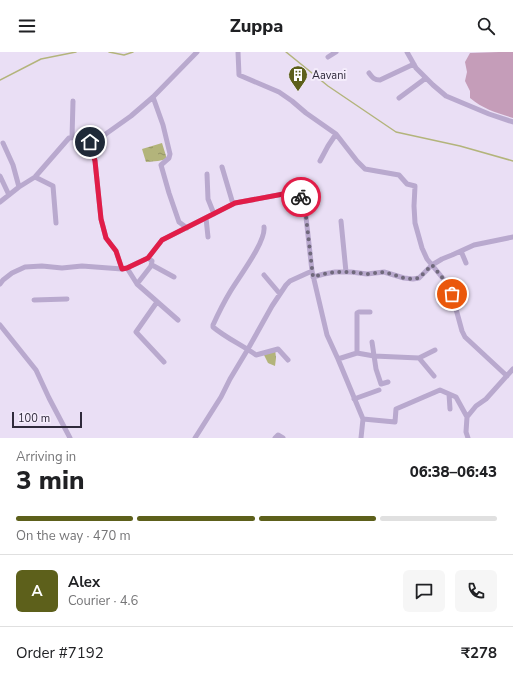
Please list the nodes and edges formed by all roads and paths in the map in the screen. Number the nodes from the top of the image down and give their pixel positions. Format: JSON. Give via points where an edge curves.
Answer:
{"nodes":[{"id":1,"x":197,"y":52,"type":"edge"},
{"id":2,"x":238,"y":52,"type":"edge"},
{"id":3,"x":336,"y":52,"type":"edge"},
{"id":4,"x":407,"y":52,"type":"edge"},
{"id":5,"x":328,"y":57,"type":"dead end"},
{"id":6,"x":414,"y":64,"type":"junction"},
{"id":7,"x":369,"y":73,"type":"dead end"},
{"id":8,"x":426,"y":78,"type":"junction"},
{"id":9,"x":153,"y":97,"type":"junction"},
{"id":10,"x":399,"y":98,"type":"dead end"},
{"id":11,"x":73,"y":102,"type":"dead end"},
{"id":12,"x":513,"y":122,"type":"edge"},
{"id":13,"x":336,"y":134,"type":"junction"},
{"id":14,"x":72,"y":138,"type":"junction"},
{"id":15,"x":90,"y":142,"type":"junction"},
{"id":16,"x":3,"y":143,"type":"dead end"},
{"id":17,"x":320,"y":160,"type":"dead end"},
{"id":18,"x":222,"y":167,"type":"dead end"},
{"id":19,"x":207,"y":174,"type":"dead end"},
{"id":20,"x":0,"y":176,"type":"edge"},
{"id":21,"x":35,"y":177,"type":"junction"},
{"id":22,"x":19,"y":187,"type":"junction"},
{"id":23,"x":9,"y":195,"type":"junction"},
{"id":24,"x":0,"y":202,"type":"edge"},
{"id":25,"x":233,"y":204,"type":"junction"},
{"id":26,"x":214,"y":214,"type":"junction"},
{"id":27,"x":206,"y":218,"type":"junction"},
{"id":28,"x":341,"y":221,"type":"dead end"},
{"id":29,"x":56,"y":223,"type":"dead end"},
{"id":30,"x":187,"y":228,"type":"junction"},
{"id":31,"x":264,"y":231,"type":"dead end"},
{"id":32,"x":208,"y":237,"type":"dead end"},
{"id":33,"x":513,"y":237,"type":"edge"},
{"id":34,"x":461,"y":251,"type":"junction"},
{"id":35,"x":148,"y":258,"type":"junction"},
{"id":36,"x":466,"y":263,"type":"dead end"},
{"id":37,"x":152,"y":264,"type":"junction"},
{"id":38,"x":432,"y":265,"type":"junction"},
{"id":39,"x":125,"y":269,"type":"junction"},
{"id":40,"x":346,"y":272,"type":"junction"},
{"id":41,"x":313,"y":274,"type":"junction"},
{"id":42,"x":264,"y":275,"type":"dead end"},
{"id":43,"x":174,"y":277,"type":"dead end"},
{"id":44,"x":0,"y":284,"type":"edge"},
{"id":45,"x":136,"y":284,"type":"junction"},
{"id":46,"x":280,"y":294,"type":"junction"},
{"id":47,"x":67,"y":299,"type":"dead end"},
{"id":48,"x":34,"y":300,"type":"dead end"},
{"id":49,"x":157,"y":302,"type":"junction"},
{"id":50,"x":370,"y":312,"type":"dead end"},
{"id":51,"x":178,"y":320,"type":"dead end"},
{"id":52,"x":0,"y":325,"type":"edge"},
{"id":53,"x":372,"y":342,"type":"dead end"},
{"id":54,"x":248,"y":349,"type":"junction"},
{"id":55,"x":435,"y":350,"type":"dead end"},
{"id":56,"x":357,"y":354,"type":"junction"},
{"id":57,"x":374,"y":356,"type":"junction"},
{"id":58,"x":419,"y":358,"type":"junction"},
{"id":59,"x":338,"y":359,"type":"junction"},
{"id":60,"x":288,"y":360,"type":"dead end"},
{"id":61,"x":164,"y":362,"type":"dead end"},
{"id":62,"x":513,"y":369,"type":"edge"},
{"id":63,"x":434,"y":376,"type":"dead end"},
{"id":64,"x":507,"y":376,"type":"junction"},
{"id":65,"x":388,"y":382,"type":"dead end"},
{"id":66,"x":379,"y":390,"type":"dead end"},
{"id":67,"x":449,"y":394,"type":"junction"},
{"id":68,"x":354,"y":399,"type":"junction"},
{"id":69,"x":450,"y":409,"type":"dead end"},
{"id":70,"x":467,"y":417,"type":"junction"},
{"id":71,"x":363,"y":419,"type":"junction"},
{"id":72,"x":70,"y":438,"type":"edge"},
{"id":73,"x":195,"y":438,"type":"edge"},
{"id":74,"x":275,"y":438,"type":"edge"},
{"id":75,"x":283,"y":438,"type":"edge"},
{"id":76,"x":361,"y":438,"type":"edge"},
{"id":77,"x":468,"y":438,"type":"edge"}],
"edges":[{"from":1,"to":9,"type":"street"},
{"from":2,"to":13,"type":"street","via":[[239,75],[279,92]]},
{"from":3,"to":5,"type":"street"},
{"from":4,"to":6,"type":"street"},
{"from":6,"to":7,"type":"street","via":[[380,80],[372,78]]},
{"from":6,"to":8,"type":"street"},
{"from":8,"to":10,"type":"street"},
{"from":8,"to":12,"type":"street","via":[[446,96]]},
{"from":9,"to":15,"type":"street","via":[[131,116],[93,143]]},
{"from":9,"to":30,"type":"street","via":[[170,154],[161,164],[179,222]]},
{"from":11,"to":14,"type":"street"},
{"from":13,"to":17,"type":"street"},
{"from":13,"to":38,"type":"street","via":[[365,169],[399,175],[407,184],[415,186],[415,222],[422,248]]},
{"from":14,"to":15,"type":"street","via":[[80,137]]},
{"from":14,"to":21,"type":"street","via":[[69,138]]},
{"from":15,"to":39,"type":"street","via":[[106,238]]},
{"from":16,"to":22,"type":"street"},
{"from":18,"to":25,"type":"street"},
{"from":19,"to":26,"type":"street","via":[[208,199]]},
{"from":20,"to":23,"type":"street"},
{"from":21,"to":22,"type":"street"},
{"from":21,"to":29,"type":"street","via":[[53,186]]},
{"from":22,"to":23,"type":"street"},
{"from":23,"to":24,"type":"street"},
{"from":25,"to":26,"type":"street"},
{"from":25,"to":41,"type":"street","via":[[294,192],[300,196],[305,208]]},
{"from":26,"to":27,"type":"street"},
{"from":27,"to":30,"type":"street"},
{"from":27,"to":32,"type":"street"},
{"from":28,"to":40,"type":"street"},
{"from":30,"to":35,"type":"street","via":[[162,240]]},
{"from":31,"to":54,"type":"street","via":[[248,265],[230,291],[213,325],[234,342]]},
{"from":33,"to":34,"type":"street","via":[[474,245]]},
{"from":34,"to":36,"type":"street"},
{"from":34,"to":38,"type":"street"},
{"from":35,"to":37,"type":"street"},
{"from":35,"to":39,"type":"street"},
{"from":37,"to":43,"type":"street"},
{"from":37,"to":45,"type":"street"},
{"from":38,"to":40,"type":"street","via":[[419,278],[413,279],[384,272]]},
{"from":38,"to":64,"type":"street","via":[[450,287],[465,337]]},
{"from":39,"to":44,"type":"street","via":[[82,266],[25,267],[12,273]]},
{"from":39,"to":45,"type":"street"},
{"from":40,"to":41,"type":"street"},
{"from":41,"to":46,"type":"street","via":[[290,281]]},
{"from":41,"to":59,"type":"street","via":[[327,335]]},
{"from":42,"to":46,"type":"street"},
{"from":45,"to":49,"type":"street"},
{"from":46,"to":54,"type":"street"},
{"from":47,"to":48,"type":"street"},
{"from":49,"to":51,"type":"street"},
{"from":49,"to":61,"type":"street","via":[[136,332]]},
{"from":50,"to":56,"type":"street","via":[[357,313]]},
{"from":52,"to":72,"type":"street","via":[[36,370]]},
{"from":53,"to":57,"type":"street"},
{"from":54,"to":60,"type":"street","via":[[256,355],[278,349]]},
{"from":54,"to":73,"type":"street"},
{"from":55,"to":58,"type":"street"},
{"from":56,"to":57,"type":"street"},
{"from":56,"to":59,"type":"street"},
{"from":57,"to":58,"type":"street"},
{"from":57,"to":65,"type":"street","via":[[381,384]]},
{"from":58,"to":63,"type":"street"},
{"from":59,"to":68,"type":"street"},
{"from":62,"to":64,"type":"street"},
{"from":64,"to":70,"type":"street"},
{"from":66,"to":68,"type":"street"},
{"from":67,"to":69,"type":"street"},
{"from":67,"to":70,"type":"street","via":[[456,397]]},
{"from":67,"to":71,"type":"street","via":[[440,390],[396,409],[395,422]]},
{"from":68,"to":71,"type":"street"},
{"from":70,"to":77,"type":"street"},
{"from":71,"to":76,"type":"street"},
{"from":74,"to":75,"type":"street","via":[[278,435]]}]}
